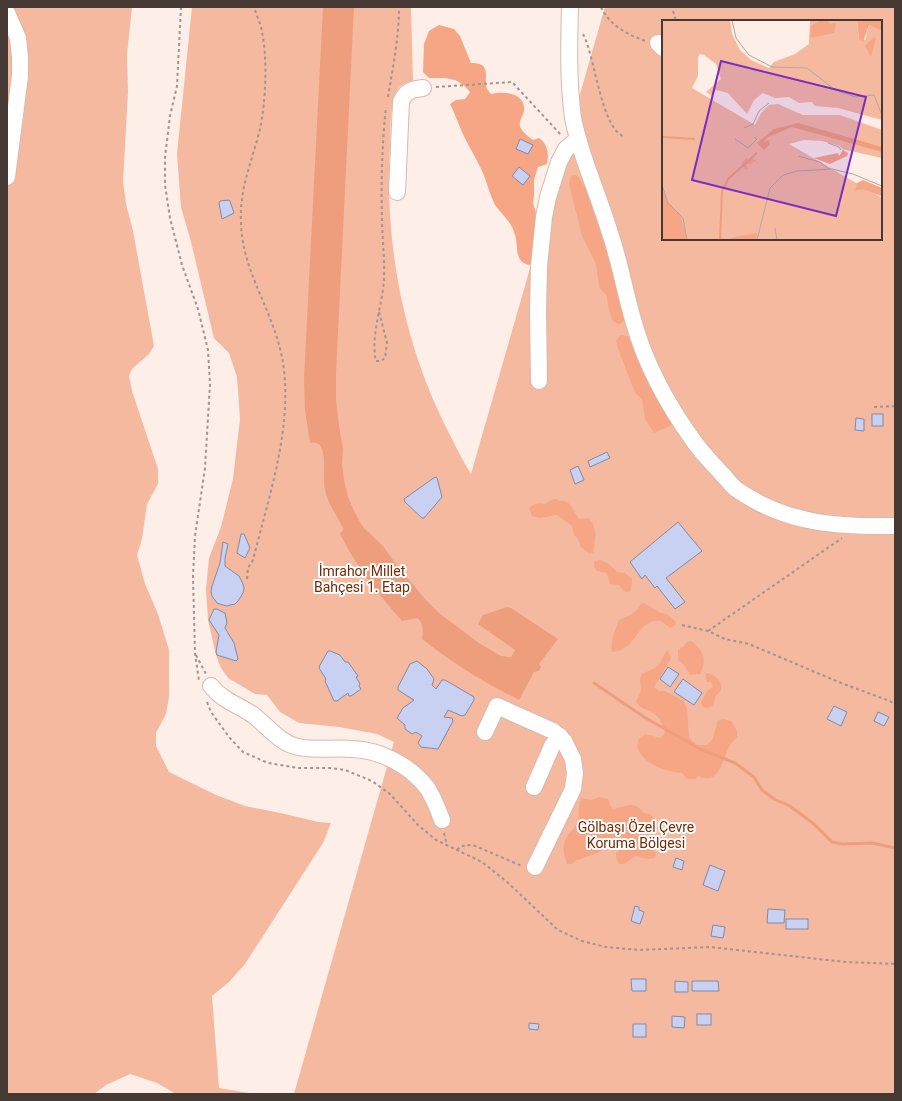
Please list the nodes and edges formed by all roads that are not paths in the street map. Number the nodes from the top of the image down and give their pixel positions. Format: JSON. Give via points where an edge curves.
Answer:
{"nodes":[{"id":1,"x":570,"y":12,"type":"edge"},
{"id":2,"x":7,"y":13,"type":"edge"},
{"id":3,"x":423,"y":88,"type":"road end"},
{"id":4,"x":574,"y":142,"type":"junction"},
{"id":5,"x":7,"y":177,"type":"edge"},
{"id":6,"x":397,"y":192,"type":"dead end"},
{"id":7,"x":539,"y":381,"type":"dead end"},
{"id":8,"x":895,"y":526,"type":"edge"},
{"id":9,"x":205,"y":689,"type":"road end"},
{"id":10,"x":485,"y":732,"type":"dead end"},
{"id":11,"x":560,"y":736,"type":"junction"},
{"id":12,"x":534,"y":787,"type":"dead end"},
{"id":13,"x":442,"y":820,"type":"dead end"},
{"id":14,"x":535,"y":867,"type":"road end"}],
"edges":[{"from":1,"to":4,"type":"street","via":[[570,87]]},
{"from":2,"to":5,"type":"street","via":[[18,38],[20,76]]},
{"from":3,"to":6,"type":"street","via":[[410,90],[401,102]]},
{"from":4,"to":7,"type":"street","via":[[566,149],[559,162],[544,217],[539,266]]},
{"from":4,"to":8,"type":"street","via":[[611,234],[634,324],[648,362],[682,425],[703,453],[735,488],[782,514],[818,523]]},
{"from":9,"to":13,"type":"street","via":[[248,712],[289,744],[312,748],[352,748],[369,751],[397,762],[425,786]]},
{"from":10,"to":11,"type":"street","via":[[497,706]]},
{"from":11,"to":12,"type":"street","via":[[552,746]]},
{"from":11,"to":14,"type":"street","via":[[573,759],[575,783]]}]}
